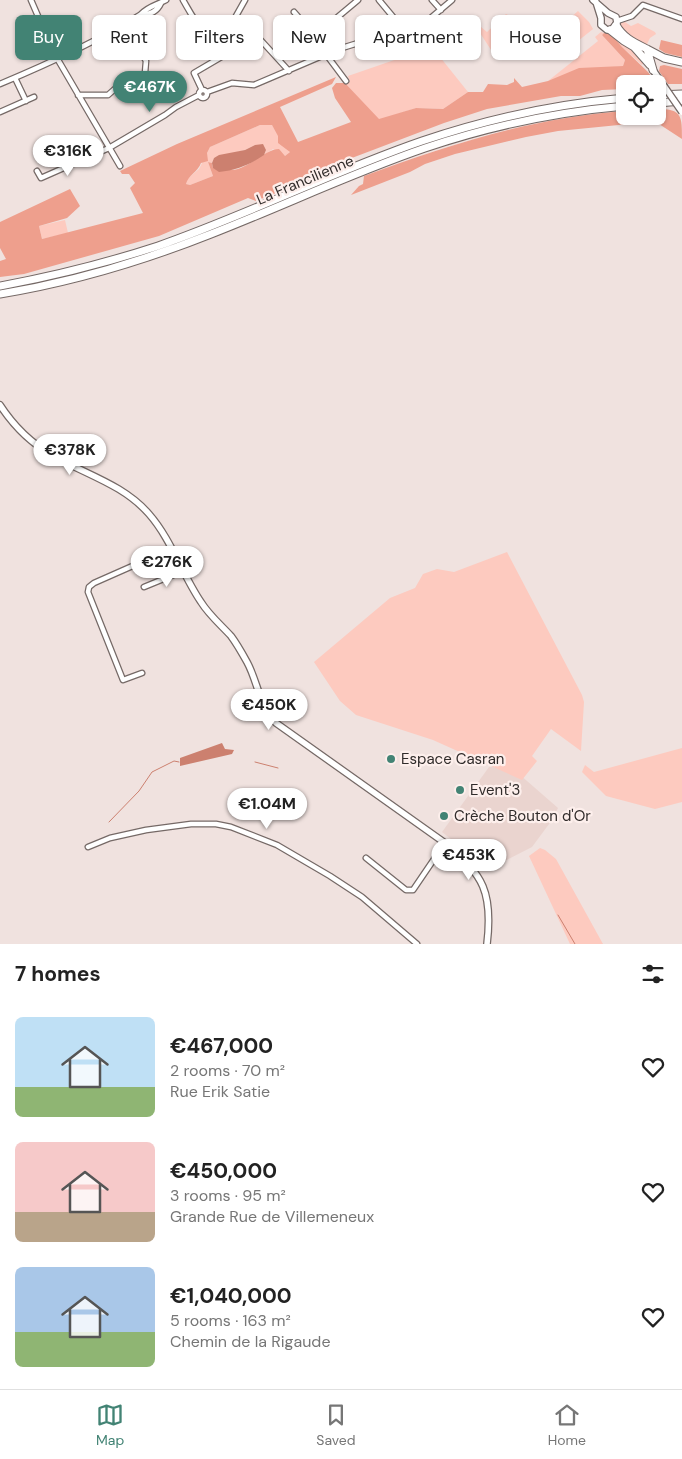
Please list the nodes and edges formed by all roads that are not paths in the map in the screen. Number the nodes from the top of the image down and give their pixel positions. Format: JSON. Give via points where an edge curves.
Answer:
{"nodes":[{"id":1,"x":31,"y":0,"type":"edge"},
{"id":2,"x":183,"y":0,"type":"edge"},
{"id":3,"x":245,"y":0,"type":"edge"},
{"id":4,"x":358,"y":0,"type":"edge"},
{"id":5,"x":379,"y":0,"type":"edge"},
{"id":6,"x":432,"y":0,"type":"edge"},
{"id":7,"x":452,"y":0,"type":"edge"},
{"id":8,"x":163,"y":1,"type":"edge"},
{"id":9,"x":595,"y":1,"type":"edge"},
{"id":10,"x":441,"y":10,"type":"junction"},
{"id":11,"x":294,"y":12,"type":"dead end"},
{"id":12,"x":608,"y":13,"type":"junction"},
{"id":13,"x":38,"y":15,"type":"edge"},
{"id":14,"x":149,"y":15,"type":"edge"},
{"id":15,"x":297,"y":15,"type":"edge"},
{"id":16,"x":340,"y":15,"type":"edge"},
{"id":17,"x":392,"y":15,"type":"edge"},
{"id":18,"x":435,"y":15,"type":"edge"},
{"id":19,"x":601,"y":18,"type":"junction"},
{"id":20,"x":682,"y":19,"type":"edge"},
{"id":21,"x":614,"y":25,"type":"junction"},
{"id":22,"x":647,"y":49,"type":"junction"},
{"id":23,"x":664,"y":58,"type":"junction"},
{"id":24,"x":55,"y":60,"type":"edge"},
{"id":25,"x":58,"y":60,"type":"edge"},
{"id":26,"x":145,"y":60,"type":"edge"},
{"id":27,"x":313,"y":60,"type":"edge"},
{"id":28,"x":330,"y":60,"type":"edge"},
{"id":29,"x":682,"y":62,"type":"edge"},
{"id":30,"x":654,"y":70,"type":"junction"},
{"id":31,"x":289,"y":71,"type":"junction"},
{"id":32,"x":16,"y":78,"type":"junction"},
{"id":33,"x":346,"y":81,"type":"dead end"},
{"id":34,"x":0,"y":84,"type":"edge"},
{"id":35,"x":204,"y":91,"type":"junction"},
{"id":36,"x":682,"y":94,"type":"edge"},
{"id":37,"x":666,"y":95,"type":"edge"},
{"id":38,"x":78,"y":96,"type":"junction"},
{"id":39,"x":34,"y":97,"type":"dead end"},
{"id":40,"x":616,"y":99,"type":"edge"},
{"id":41,"x":26,"y":101,"type":"junction"},
{"id":42,"x":682,"y":101,"type":"edge"},
{"id":43,"x":666,"y":102,"type":"edge"},
{"id":44,"x":616,"y":107,"type":"edge"},
{"id":45,"x":0,"y":112,"type":"edge"},
{"id":46,"x":682,"y":112,"type":"edge"},
{"id":47,"x":109,"y":148,"type":"junction"},
{"id":48,"x":120,"y":166,"type":"dead end"},
{"id":49,"x":37,"y":171,"type":"dead end"},
{"id":50,"x":0,"y":286,"type":"edge"},
{"id":51,"x":0,"y":294,"type":"edge"},
{"id":52,"x":0,"y":405,"type":"edge"},
{"id":53,"x":171,"y":548,"type":"junction"},
{"id":54,"x":183,"y":571,"type":"junction"},
{"id":55,"x":144,"y":587,"type":"dead end"},
{"id":56,"x":142,"y":673,"type":"dead end"},
{"id":57,"x":444,"y":843,"type":"junction"},
{"id":58,"x":88,"y":847,"type":"dead end"},
{"id":59,"x":366,"y":858,"type":"dead end"},
{"id":60,"x":418,"y":944,"type":"edge"},
{"id":61,"x":487,"y":944,"type":"edge"}],
"edges":[{"from":1,"to":13,"type":"street"},
{"from":2,"to":3,"type":"street","via":[[203,31],[211,35],[227,32]]},
{"from":4,"to":16,"type":"street"},
{"from":5,"to":17,"type":"street"},
{"from":6,"to":10,"type":"street"},
{"from":7,"to":10,"type":"street"},
{"from":8,"to":14,"type":"street"},
{"from":9,"to":12,"type":"main road"},
{"from":9,"to":19,"type":"main road"},
{"from":10,"to":18,"type":"street"},
{"from":11,"to":15,"type":"street"},
{"from":12,"to":19,"type":"main road"},
{"from":12,"to":21,"type":"main road","via":[[614,15]]},
{"from":19,"to":21,"type":"main road","via":[[604,29]]},
{"from":20,"to":21,"type":"street","via":[[643,5],[632,16]]},
{"from":21,"to":22,"type":"highway","via":[[627,38]]},
{"from":21,"to":30,"type":"highway","via":[[624,41],[634,47]]},
{"from":22,"to":23,"type":"highway"},
{"from":22,"to":30,"type":"highway"},
{"from":23,"to":29,"type":"highway"},
{"from":23,"to":30,"type":"highway","via":[[657,62]]},
{"from":24,"to":32,"type":"street"},
{"from":25,"to":38,"type":"street"},
{"from":26,"to":38,"type":"street","via":[[146,73],[139,85],[117,87],[108,95]]},
{"from":27,"to":31,"type":"street"},
{"from":28,"to":33,"type":"street"},
{"from":30,"to":46,"type":"main road","bridge":true},
{"from":31,"to":35,"type":"street","via":[[254,85],[232,83]]},
{"from":31,"to":35,"type":"street","via":[[257,36],[194,73]]},
{"from":32,"to":34,"type":"street"},
{"from":32,"to":41,"type":"street"},
{"from":35,"to":47,"type":"street","via":[[204,98],[199,95],[176,106]]},
{"from":36,"to":37,"type":"highway"},
{"from":38,"to":47,"type":"street"},
{"from":39,"to":41,"type":"street"},
{"from":40,"to":50,"type":"highway","name":"La Francilienne","via":[[546,109],[456,131],[386,154],[158,246],[64,273]]},
{"from":41,"to":45,"type":"street"},
{"from":42,"to":43,"type":"highway"},
{"from":44,"to":51,"type":"highway","name":"La Francilienne","via":[[548,116],[458,138],[379,165],[161,253],[67,281]]},
{"from":47,"to":48,"type":"street"},
{"from":47,"to":49,"type":"street","via":[[41,178]]},
{"from":52,"to":53,"type":"main road","via":[[18,428],[46,451],[138,502],[150,514]]},
{"from":53,"to":54,"type":"main road"},
{"from":53,"to":56,"type":"street","via":[[89,587],[88,592],[123,680]]},
{"from":54,"to":55,"type":"street"},
{"from":54,"to":57,"type":"main road","via":[[202,604],[232,638],[251,669],[268,715]]},
{"from":57,"to":59,"type":"street","via":[[411,891]]},
{"from":57,"to":61,"type":"main road","via":[[469,863],[484,888],[490,921]]},
{"from":58,"to":60,"type":"street","via":[[146,830],[191,824],[231,827],[277,845],[330,876],[362,897]]}]}
